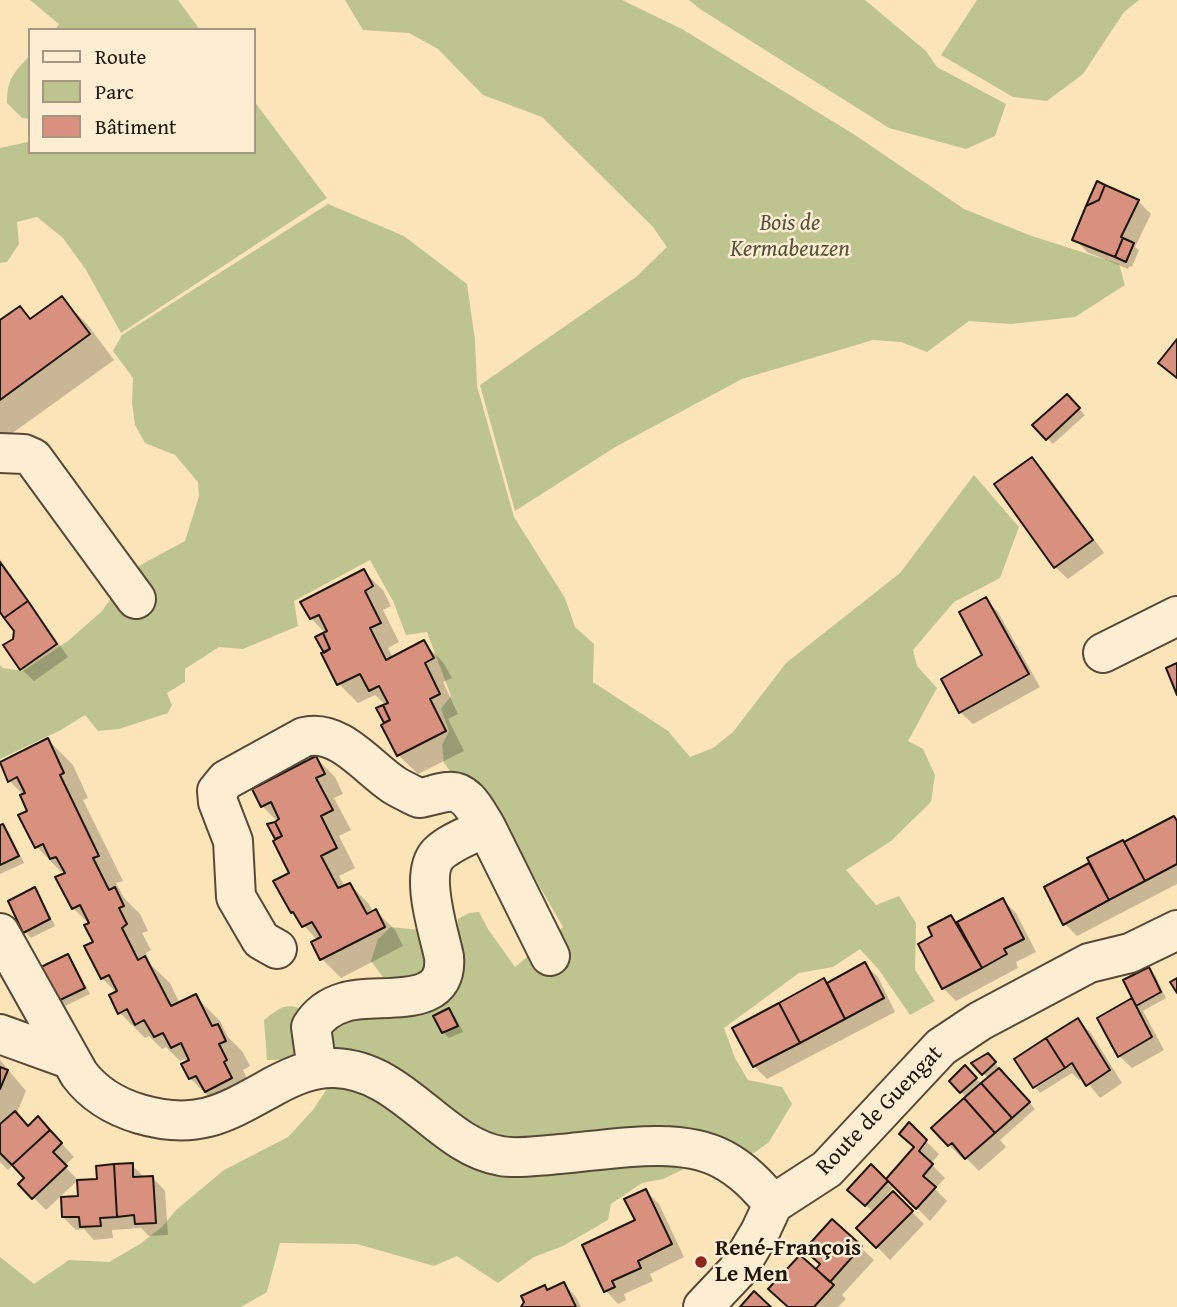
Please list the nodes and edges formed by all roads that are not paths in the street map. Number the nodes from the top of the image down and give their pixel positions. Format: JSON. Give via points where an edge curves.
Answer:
{"nodes":[{"id":1,"x":0,"y":453,"type":"edge"},
{"id":2,"x":136,"y":599,"type":"dead end"},
{"id":3,"x":1177,"y":616,"type":"edge"},
{"id":4,"x":1103,"y":653,"type":"dead end"},
{"id":5,"x":486,"y":827,"type":"junction"},
{"id":6,"x":1177,"y":930,"type":"edge"},
{"id":7,"x":0,"y":933,"type":"edge"},
{"id":8,"x":277,"y":949,"type":"dead end"},
{"id":9,"x":550,"y":956,"type":"dead end"},
{"id":10,"x":0,"y":1034,"type":"edge"},
{"id":11,"x":69,"y":1059,"type":"junction"},
{"id":12,"x":317,"y":1069,"type":"junction"},
{"id":13,"x":773,"y":1204,"type":"junction"},
{"id":14,"x":703,"y":1307,"type":"edge"}],
"edges":[{"from":1,"to":2,"type":"street","via":[[33,458]]},
{"from":3,"to":4,"type":"street"},
{"from":5,"to":8,"type":"street","via":[[458,792],[419,798],[333,740],[316,734],[226,780],[217,791],[233,841],[236,897],[261,940]]},
{"from":5,"to":9,"type":"street"},
{"from":5,"to":12,"type":"street","via":[[445,848],[432,867],[429,883],[445,966],[441,979],[423,993],[348,1001],[324,1012],[311,1027]]},
{"from":6,"to":13,"type":"street","name":"Route de Guengat","via":[[1130,953],[1089,963],[966,1029],[929,1059],[827,1169]]},
{"from":7,"to":11,"type":"street"},
{"from":10,"to":11,"type":"street"},
{"from":11,"to":12,"type":"street","via":[[96,1093],[135,1113],[169,1122],[220,1114],[287,1079]]},
{"from":12,"to":13,"type":"street","via":[[335,1068],[378,1079],[468,1143],[501,1156],[622,1148],[700,1150],[739,1169]]},
{"from":13,"to":14,"type":"street","via":[[737,1270]]}]}
